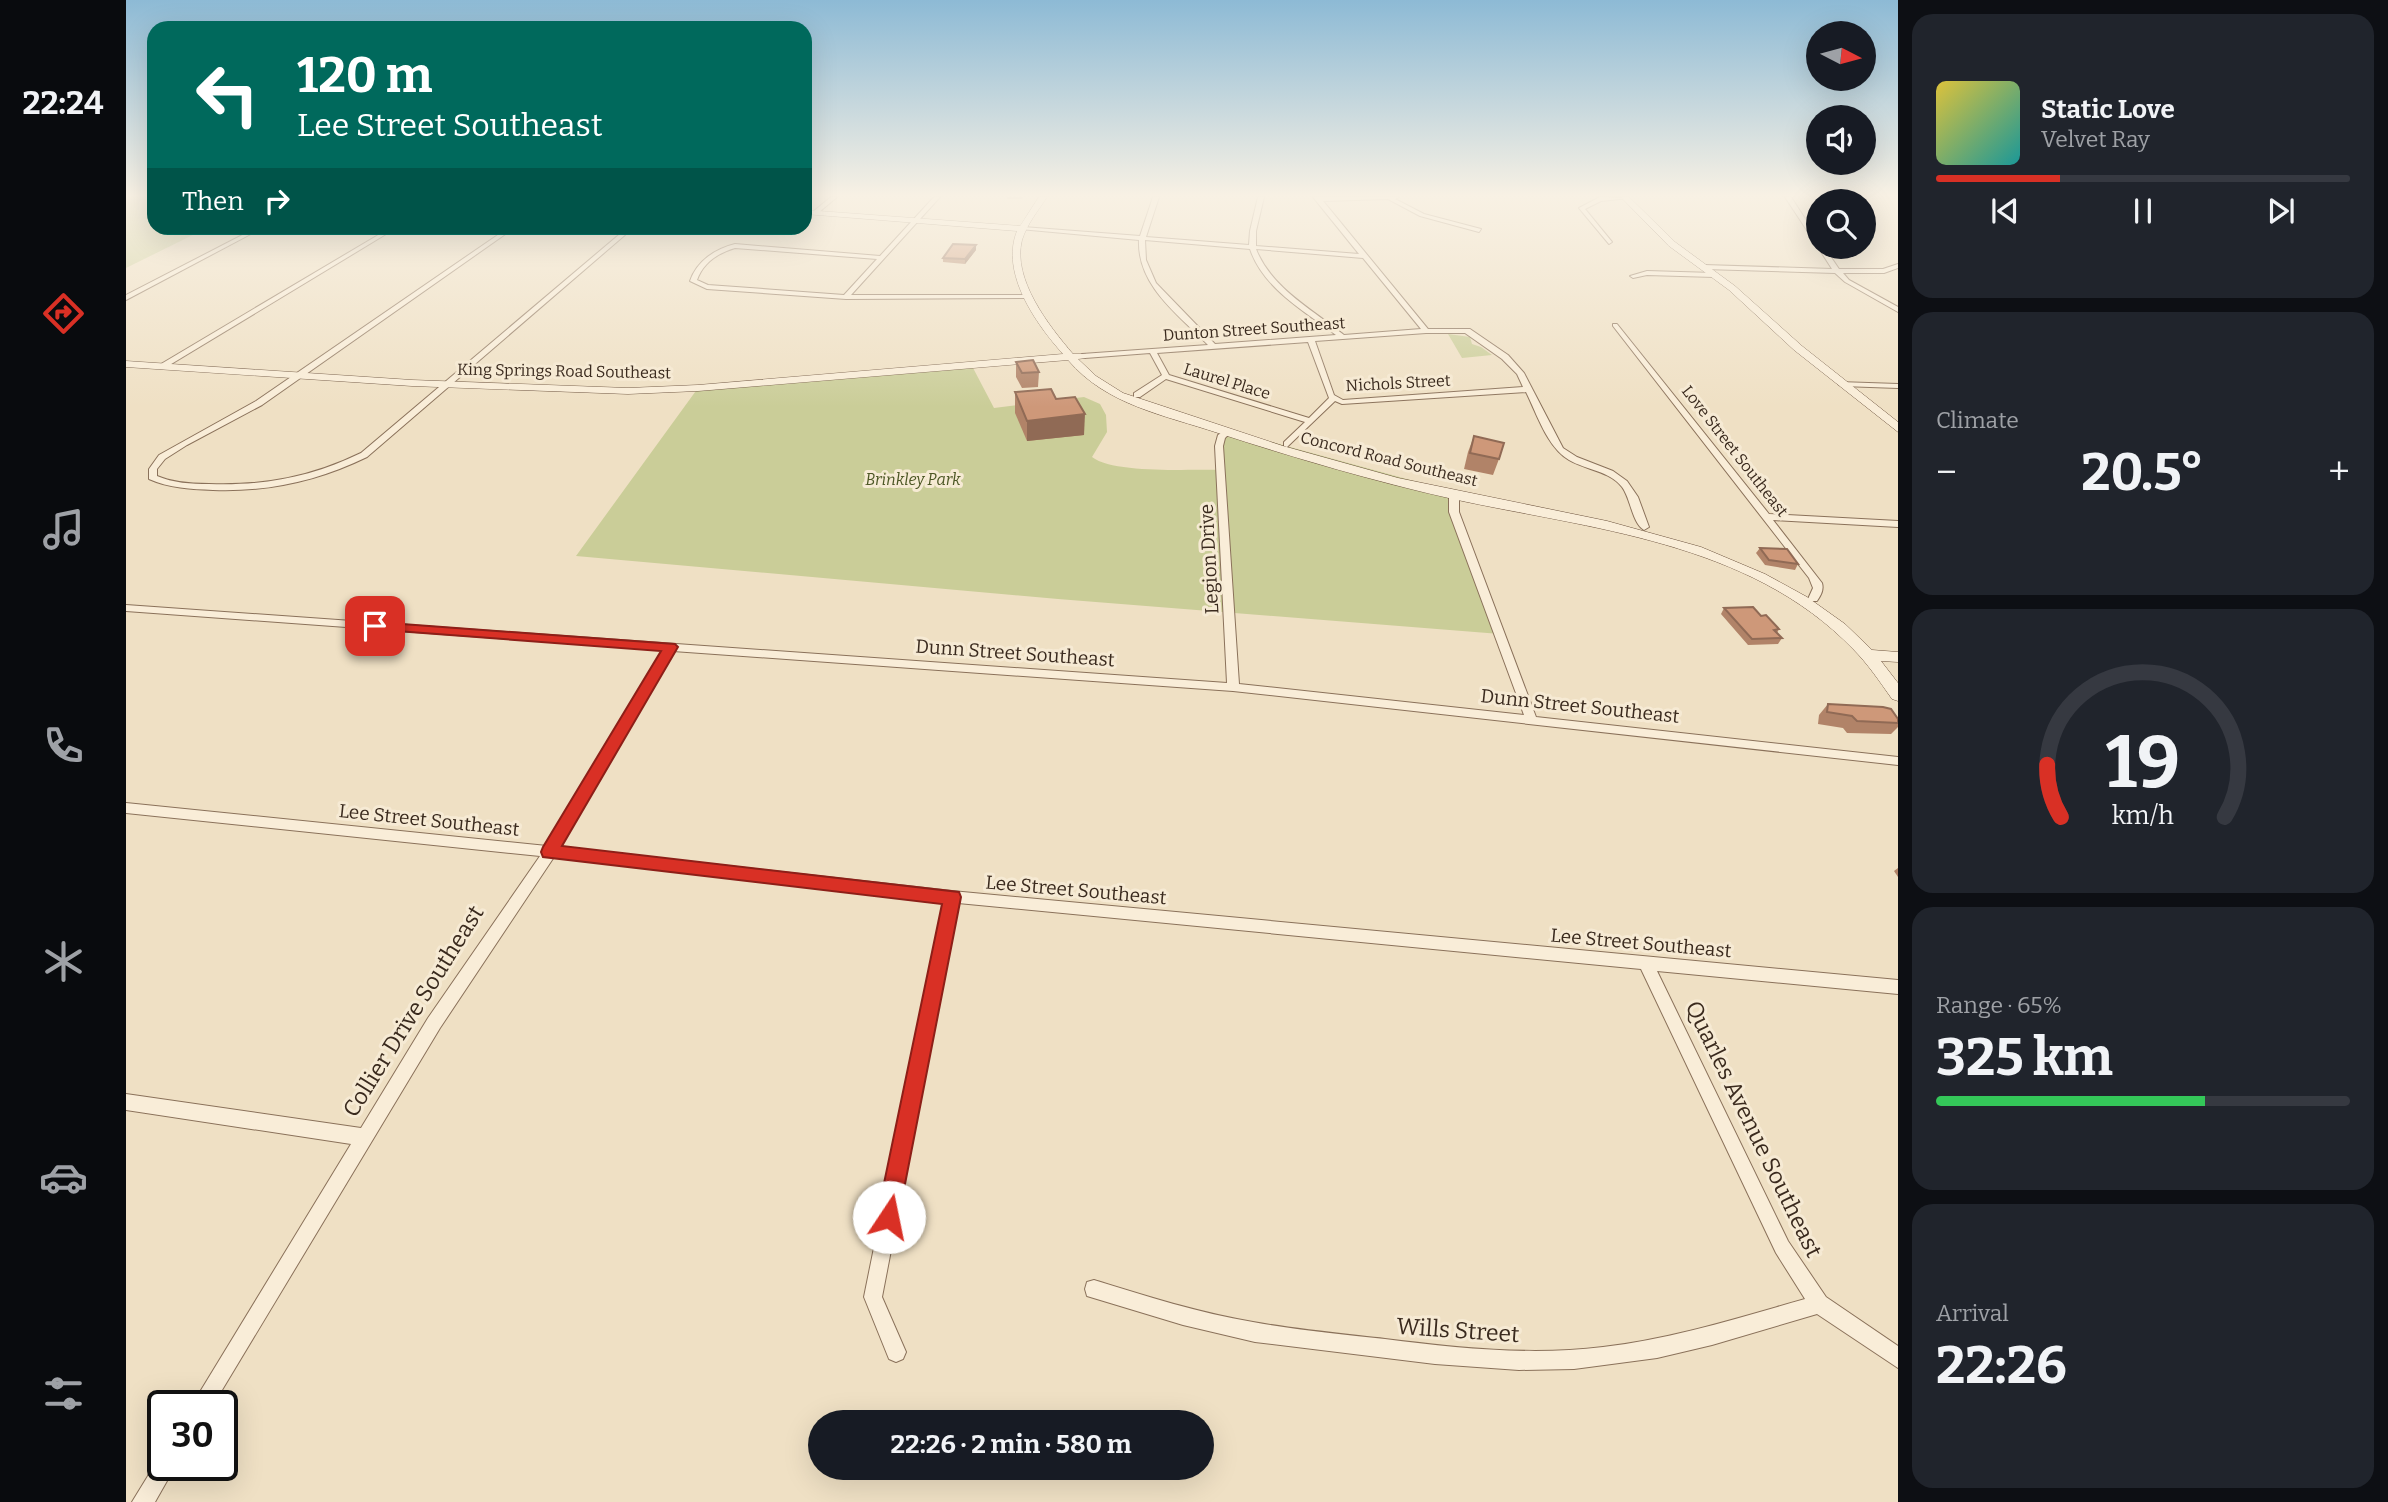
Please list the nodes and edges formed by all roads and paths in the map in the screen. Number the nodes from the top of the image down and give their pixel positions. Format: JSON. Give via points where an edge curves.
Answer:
{"nodes":[{"id":1,"x":185,"y":267,"type":"edge"},
{"id":2,"x":327,"y":267,"type":"edge"},
{"id":3,"x":455,"y":267,"type":"edge"},
{"id":4,"x":583,"y":267,"type":"edge"},
{"id":5,"x":704,"y":267,"type":"edge"},
{"id":6,"x":875,"y":267,"type":"edge"},
{"id":7,"x":1017,"y":267,"type":"edge"},
{"id":8,"x":1024,"y":267,"type":"edge"},
{"id":9,"x":1146,"y":267,"type":"edge"},
{"id":10,"x":1262,"y":267,"type":"edge"},
{"id":11,"x":1372,"y":267,"type":"edge"},
{"id":12,"x":1704,"y":267,"type":"edge"},
{"id":13,"x":1708,"y":267,"type":"edge"},
{"id":14,"x":1834,"y":267,"type":"edge"},
{"id":15,"x":1896,"y":269,"type":"edge"},
{"id":16,"x":1836,"y":270,"type":"junction"},
{"id":17,"x":1714,"y":275,"type":"junction"},
{"id":18,"x":1633,"y":276,"type":"dead end"},
{"id":19,"x":1027,"y":297,"type":"junction"},
{"id":20,"x":126,"y":298,"type":"edge"},
{"id":21,"x":846,"y":298,"type":"junction"},
{"id":22,"x":1898,"y":310,"type":"edge"},
{"id":23,"x":1615,"y":325,"type":"dead end"},
{"id":24,"x":1060,"y":327,"type":"dead end"},
{"id":25,"x":1426,"y":331,"type":"junction"},
{"id":26,"x":1341,"y":336,"type":"junction"},
{"id":27,"x":1311,"y":339,"type":"junction"},
{"id":28,"x":1074,"y":343,"type":"dead end"},
{"id":29,"x":1213,"y":346,"type":"junction"},
{"id":30,"x":1152,"y":350,"type":"junction"},
{"id":31,"x":1079,"y":357,"type":"junction"},
{"id":32,"x":126,"y":364,"type":"edge"},
{"id":33,"x":160,"y":367,"type":"junction"},
{"id":34,"x":299,"y":375,"type":"junction"},
{"id":35,"x":1165,"y":376,"type":"junction"},
{"id":36,"x":444,"y":384,"type":"junction"},
{"id":37,"x":1842,"y":384,"type":"junction"},
{"id":38,"x":1898,"y":386,"type":"edge"},
{"id":39,"x":1529,"y":389,"type":"junction"},
{"id":40,"x":1137,"y":395,"type":"junction"},
{"id":41,"x":1334,"y":398,"type":"junction"},
{"id":42,"x":1309,"y":421,"type":"junction"},
{"id":43,"x":1898,"y":428,"type":"edge"},
{"id":44,"x":1227,"y":432,"type":"junction"},
{"id":45,"x":1287,"y":444,"type":"junction"},
{"id":46,"x":1454,"y":495,"type":"junction"},
{"id":47,"x":1766,"y":517,"type":"junction"},
{"id":48,"x":1898,"y":524,"type":"edge"},
{"id":49,"x":1644,"y":527,"type":"junction"},
{"id":50,"x":1812,"y":599,"type":"junction"},
{"id":51,"x":126,"y":608,"type":"edge"},
{"id":52,"x":670,"y":647,"type":"junction"},
{"id":53,"x":1883,"y":656,"type":"edge"},
{"id":54,"x":1898,"y":675,"type":"edge"},
{"id":55,"x":1233,"y":687,"type":"junction"},
{"id":56,"x":1898,"y":695,"type":"edge"},
{"id":57,"x":1532,"y":721,"type":"junction"},
{"id":58,"x":1898,"y":761,"type":"edge"},
{"id":59,"x":126,"y":808,"type":"edge"},
{"id":60,"x":550,"y":852,"type":"junction"},
{"id":61,"x":952,"y":897,"type":"junction"},
{"id":62,"x":1645,"y":962,"type":"junction"},
{"id":63,"x":1898,"y":987,"type":"edge"},
{"id":64,"x":126,"y":1102,"type":"edge"},
{"id":65,"x":364,"y":1137,"type":"junction"},
{"id":66,"x":1094,"y":1289,"type":"dead end"},
{"id":67,"x":1819,"y":1304,"type":"junction"},
{"id":68,"x":896,"y":1352,"type":"dead end"},
{"id":69,"x":1898,"y":1358,"type":"edge"},
{"id":70,"x":211,"y":1390,"type":"edge"},
{"id":71,"x":156,"y":1481,"type":"edge"},
{"id":72,"x":144,"y":1502,"type":"edge"}],
"edges":[{"from":1,"to":20,"type":"street"},
{"from":2,"to":33,"type":"street"},
{"from":3,"to":34,"type":"street"},
{"from":4,"to":36,"type":"street"},
{"from":5,"to":21,"type":"street","via":[[693,278],[701,286]]},
{"from":6,"to":21,"type":"street"},
{"from":7,"to":19,"type":"main road","name":"Concord Road Southeast"},
{"from":8,"to":24,"type":"main road","via":[[1036,297]]},
{"from":9,"to":29,"type":"street","via":[[1153,284]]},
{"from":10,"to":26,"type":"street","via":[[1287,294]]},
{"from":11,"to":25,"type":"street"},
{"from":12,"to":17,"type":"main road"},
{"from":13,"to":16,"type":"street"},
{"from":14,"to":16,"type":"street"},
{"from":15,"to":16,"type":"street"},
{"from":16,"to":22,"type":"street"},
{"from":17,"to":18,"type":"street"},
{"from":17,"to":37,"type":"main road"},
{"from":19,"to":21,"type":"street"},
{"from":19,"to":31,"type":"main road","name":"Concord Road Southeast"},
{"from":23,"to":47,"type":"street","name":"Love Street Southeast"},
{"from":25,"to":26,"type":"street","name":"Dunton Street Southeast"},
{"from":25,"to":39,"type":"street","via":[[1474,334],[1505,356]]},
{"from":26,"to":27,"type":"street","name":"Dunton Street Southeast"},
{"from":27,"to":29,"type":"street","name":"Dunton Street Southeast"},
{"from":27,"to":41,"type":"street","name":"Nichols Street"},
{"from":28,"to":31,"type":"main road","name":"Concord Road Southeast"},
{"from":29,"to":30,"type":"street","name":"Dunton Street Southeast"},
{"from":30,"to":31,"type":"street","name":"Dunton Street Southeast"},
{"from":30,"to":35,"type":"street","name":"Laurel Place"},
{"from":31,"to":36,"type":"main road","name":"King Springs Road Southeast","via":[[675,389]]},
{"from":31,"to":40,"type":"main road","name":"Concord Road Southeast"},
{"from":31,"to":44,"type":"main road","name":"Concord Road Southeast","via":[[1093,380],[1116,394]]},
{"from":32,"to":33,"type":"main road","name":"King Springs Road Southeast"},
{"from":33,"to":34,"type":"main road","name":"King Springs Road Southeast"},
{"from":34,"to":36,"type":"main road","name":"King Springs Road Southeast"},
{"from":34,"to":36,"type":"street","via":[[162,457],[152,477],[162,482],[264,488],[319,476],[364,455]]},
{"from":35,"to":40,"type":"street"},
{"from":35,"to":42,"type":"street","name":"Laurel Place"},
{"from":37,"to":38,"type":"street"},
{"from":37,"to":43,"type":"main road"},
{"from":39,"to":41,"type":"street","name":"Nichols Street","via":[[1349,402]]},
{"from":39,"to":49,"type":"street","via":[[1560,449],[1625,483]]},
{"from":40,"to":45,"type":"main road","name":"Concord Road Southeast"},
{"from":41,"to":42,"type":"street"},
{"from":42,"to":45,"type":"street"},
{"from":44,"to":46,"type":"main road","name":"Concord Road Southeast"},
{"from":44,"to":55,"type":"street","name":"Legion Drive","via":[[1219,446]]},
{"from":45,"to":49,"type":"main road","name":"Concord Road Southeast","via":[[1432,484]]},
{"from":46,"to":53,"type":"main road","name":"Concord Road Southeast","via":[[1642,533],[1698,551],[1801,600]]},
{"from":46,"to":57,"type":"street","via":[[1454,512]]},
{"from":47,"to":48,"type":"street"},
{"from":47,"to":50,"type":"street","name":"Love Street Southeast","via":[[1819,586]]},
{"from":49,"to":50,"type":"main road","name":"Concord Road Southeast","via":[[1744,563]]},
{"from":50,"to":53,"type":"main road","name":"Concord Road Southeast","via":[[1848,623]]},
{"from":51,"to":52,"type":"street","name":"Dunn Street Southeast"},
{"from":52,"to":55,"type":"street","name":"Dunn Street Southeast"},
{"from":52,"to":60,"type":"street","name":"Collier Drive Southeast"},
{"from":53,"to":54,"type":"main road"},
{"from":53,"to":56,"type":"main road"},
{"from":55,"to":57,"type":"street","name":"Dunn Street Southeast"},
{"from":57,"to":58,"type":"street","name":"Dunn Street Southeast"},
{"from":59,"to":60,"type":"street","name":"Lee Street Southeast"},
{"from":60,"to":61,"type":"street","name":"Lee Street Southeast"},
{"from":60,"to":65,"type":"street","name":"Collier Drive Southeast","via":[[473,963]]},
{"from":61,"to":62,"type":"street","name":"Lee Street Southeast"},
{"from":61,"to":68,"type":"street","via":[[873,1297]]},
{"from":62,"to":63,"type":"street","name":"Lee Street Southeast"},
{"from":62,"to":67,"type":"street","name":"Quarles Avenue Southeast","via":[[1782,1247]]},
{"from":64,"to":65,"type":"street"},
{"from":65,"to":70,"type":"street","name":"Collier Drive Southeast"},
{"from":66,"to":67,"type":"street","name":"Wills Street","via":[[1239,1329],[1438,1355],[1561,1361],[1673,1344]]},
{"from":67,"to":69,"type":"street","name":"Quarles Avenue Southeast"},
{"from":71,"to":72,"type":"street"}]}
